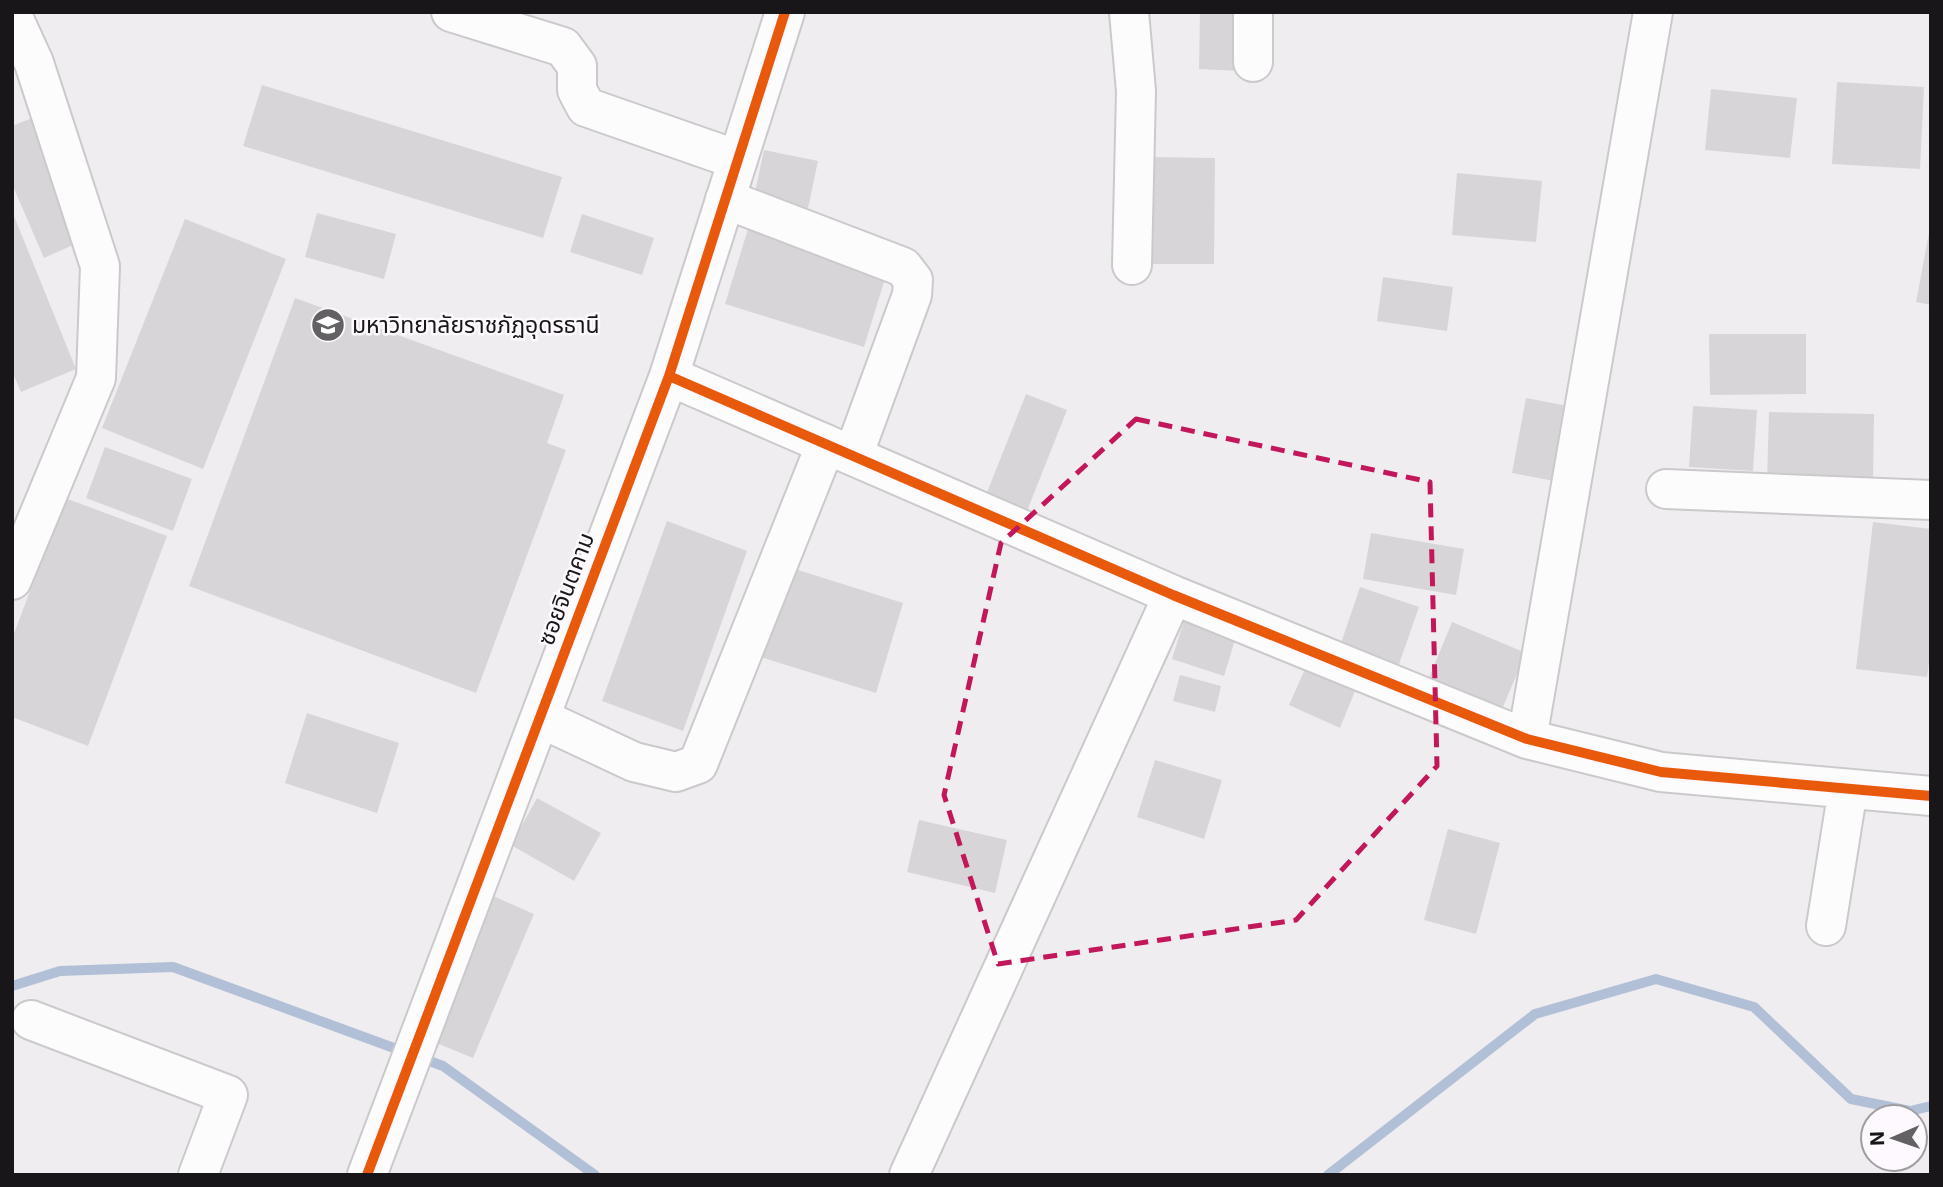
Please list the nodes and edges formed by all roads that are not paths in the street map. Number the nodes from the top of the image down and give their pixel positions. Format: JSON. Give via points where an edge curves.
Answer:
{"nodes":[{"id":1,"x":451,"y":12,"type":"edge"},
{"id":2,"x":785,"y":12,"type":"edge"},
{"id":3,"x":1129,"y":12,"type":"edge"},
{"id":4,"x":1254,"y":12,"type":"edge"},
{"id":5,"x":1653,"y":12,"type":"edge"},
{"id":6,"x":12,"y":15,"type":"edge"},
{"id":7,"x":1253,"y":62,"type":"dead end"},
{"id":8,"x":27,"y":97,"type":"edge"},
{"id":9,"x":738,"y":160,"type":"junction"},
{"id":10,"x":726,"y":199,"type":"junction"},
{"id":11,"x":1132,"y":265,"type":"dead end"},
{"id":12,"x":669,"y":376,"type":"junction"},
{"id":13,"x":839,"y":450,"type":"junction"},
{"id":14,"x":1666,"y":489,"type":"dead end"},
{"id":15,"x":1931,"y":500,"type":"edge"},
{"id":16,"x":12,"y":580,"type":"edge"},
{"id":17,"x":1172,"y":595,"type":"junction"},
{"id":18,"x":540,"y":718,"type":"junction"},
{"id":19,"x":1527,"y":740,"type":"junction"},
{"id":20,"x":1848,"y":789,"type":"junction"},
{"id":21,"x":1930,"y":791,"type":"edge"},
{"id":22,"x":1826,"y":926,"type":"dead end"},
{"id":23,"x":31,"y":1020,"type":"dead end"},
{"id":24,"x":198,"y":1175,"type":"edge"},
{"id":25,"x":367,"y":1175,"type":"edge"},
{"id":26,"x":909,"y":1175,"type":"edge"}],
"edges":[{"from":1,"to":9,"type":"street","via":[[563,47],[577,66],[578,90],[586,107]]},
{"from":2,"to":9,"type":"street","name":"ซอยจินตคาม"},
{"from":3,"to":11,"type":"street","via":[[1136,91]]},
{"from":4,"to":7,"type":"street"},
{"from":5,"to":19,"type":"street"},
{"from":6,"to":8,"type":"street"},
{"from":8,"to":16,"type":"street","via":[[100,267],[96,378]]},
{"from":9,"to":10,"type":"street","name":"ซอยจินตคาม"},
{"from":10,"to":12,"type":"street","name":"ซอยจินตคาม"},
{"from":10,"to":13,"type":"street","via":[[903,267],[914,280],[912,295]]},
{"from":12,"to":13,"type":"street"},
{"from":12,"to":18,"type":"street","name":"ซอยจินตคาม"},
{"from":13,"to":17,"type":"street"},
{"from":13,"to":18,"type":"street","via":[[698,764],[676,772],[634,762]]},
{"from":14,"to":15,"type":"street"},
{"from":17,"to":19,"type":"street"},
{"from":17,"to":26,"type":"street"},
{"from":18,"to":25,"type":"street","name":"ซอยจินตคาม"},
{"from":19,"to":20,"type":"street","via":[[1661,772]]},
{"from":20,"to":21,"type":"street"},
{"from":20,"to":22,"type":"street"},
{"from":23,"to":24,"type":"street","via":[[228,1094]]}]}
